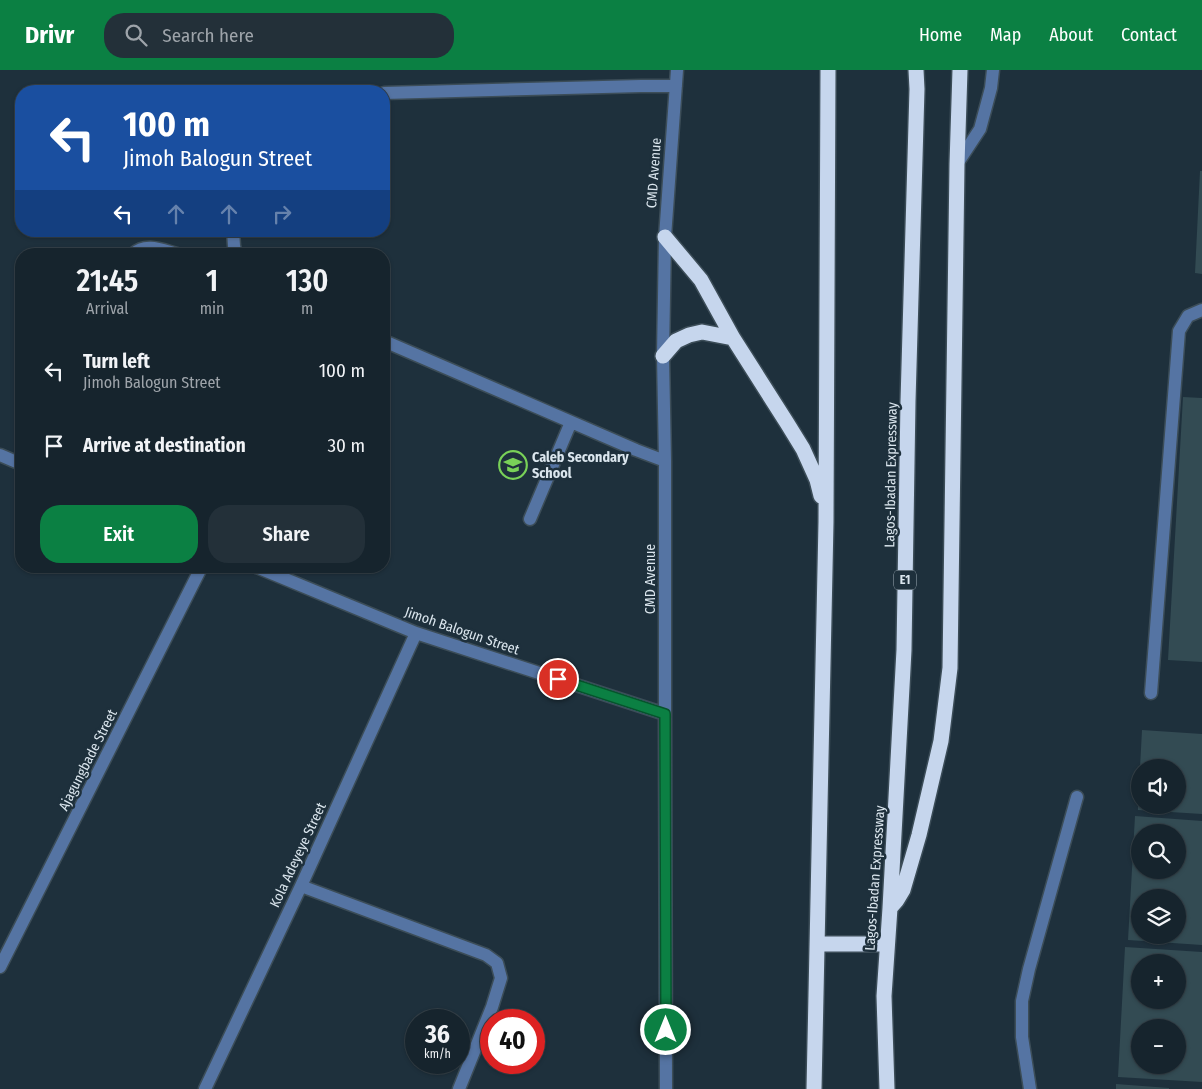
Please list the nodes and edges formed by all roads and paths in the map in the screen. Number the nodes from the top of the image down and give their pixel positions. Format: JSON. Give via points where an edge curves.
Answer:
{"nodes":[{"id":1,"x":676,"y":70,"type":"edge"},
{"id":2,"x":828,"y":70,"type":"edge"},
{"id":3,"x":916,"y":70,"type":"edge"},
{"id":4,"x":960,"y":70,"type":"edge"},
{"id":5,"x":993,"y":70,"type":"edge"},
{"id":6,"x":676,"y":86,"type":"junction"},
{"id":7,"x":390,"y":93,"type":"edge"},
{"id":8,"x":957,"y":164,"type":"junction"},
{"id":9,"x":665,"y":238,"type":"junction"},
{"id":10,"x":141,"y":248,"type":"edge"},
{"id":11,"x":154,"y":248,"type":"edge"},
{"id":12,"x":1202,"y":310,"type":"edge"},
{"id":13,"x":733,"y":338,"type":"junction"},
{"id":14,"x":390,"y":345,"type":"edge"},
{"id":15,"x":663,"y":356,"type":"junction"},
{"id":16,"x":571,"y":422,"type":"junction"},
{"id":17,"x":0,"y":455,"type":"edge"},
{"id":18,"x":15,"y":461,"type":"edge"},
{"id":19,"x":665,"y":461,"type":"junction"},
{"id":20,"x":530,"y":519,"type":"dead end"},
{"id":21,"x":826,"y":522,"type":"junction"},
{"id":22,"x":198,"y":573,"type":"edge"},
{"id":23,"x":271,"y":573,"type":"edge"},
{"id":24,"x":416,"y":633,"type":"junction"},
{"id":25,"x":1151,"y":692,"type":"dead end"},
{"id":26,"x":665,"y":714,"type":"junction"},
{"id":27,"x":1077,"y":798,"type":"dead end"},
{"id":28,"x":301,"y":886,"type":"junction"},
{"id":29,"x":890,"y":908,"type":"junction"},
{"id":30,"x":817,"y":944,"type":"junction"},
{"id":31,"x":887,"y":944,"type":"junction"},
{"id":32,"x":0,"y":966,"type":"edge"},
{"id":33,"x":205,"y":1089,"type":"edge"},
{"id":34,"x":459,"y":1089,"type":"edge"},
{"id":35,"x":666,"y":1089,"type":"edge"},
{"id":36,"x":814,"y":1089,"type":"edge"},
{"id":37,"x":887,"y":1089,"type":"edge"},
{"id":38,"x":1030,"y":1089,"type":"edge"}],
"edges":[{"from":1,"to":6,"type":"street","name":"CMD Avenue"},
{"from":2,"to":21,"type":"highway"},
{"from":3,"to":29,"type":"highway","name":"Lagos-Ibadan Expressway","number":"E1","via":[[904,650]]},
{"from":4,"to":8,"type":"highway"},
{"from":5,"to":8,"type":"street","via":[[992,88],[980,129]]},
{"from":6,"to":7,"type":"street"},
{"from":6,"to":9,"type":"street","name":"CMD Avenue"},
{"from":8,"to":29,"type":"highway","via":[[950,668],[941,741],[918,835],[903,890]]},
{"from":9,"to":13,"type":"highway","via":[[702,280]]},
{"from":9,"to":15,"type":"street","name":"CMD Avenue"},
{"from":10,"to":11,"type":"street"},
{"from":12,"to":25,"type":"street","via":[[1188,316],[1179,331]]},
{"from":13,"to":15,"type":"highway","via":[[702,332],[676,341]]},
{"from":13,"to":21,"type":"highway","via":[[803,449],[817,480]]},
{"from":14,"to":16,"type":"street"},
{"from":15,"to":19,"type":"street","name":"CMD Avenue"},
{"from":16,"to":19,"type":"street"},
{"from":16,"to":20,"type":"street"},
{"from":17,"to":18,"type":"street"},
{"from":19,"to":26,"type":"street","name":"CMD Avenue"},
{"from":21,"to":30,"type":"highway"},
{"from":22,"to":32,"type":"street","name":"Ajagungbade Street"},
{"from":23,"to":24,"type":"street","name":"Jimoh Balogun Street"},
{"from":24,"to":26,"type":"street","name":"Jimoh Balogun Street"},
{"from":24,"to":28,"type":"street","name":"Kola Adeyeye Street"},
{"from":26,"to":35,"type":"street","name":"CMD Avenue"},
{"from":27,"to":38,"type":"street","via":[[1022,1001],[1022,1037]]},
{"from":28,"to":33,"type":"street","name":"Kola Adeyeye Street"},
{"from":28,"to":34,"type":"street","via":[[486,955],[497,963],[502,978]]},
{"from":29,"to":31,"type":"highway","name":"Lagos-Ibadan Expressway","number":"E1"},
{"from":30,"to":31,"type":"highway"},
{"from":30,"to":36,"type":"highway"},
{"from":31,"to":37,"type":"highway","name":"Lagos-Ibadan Expressway","number":"E1","via":[[884,996]]}]}
